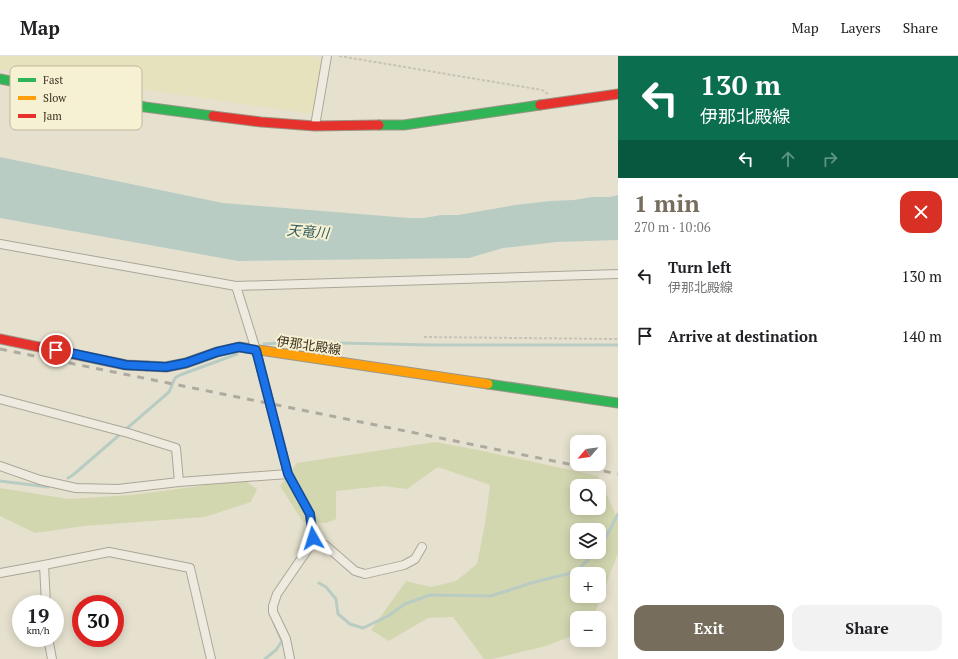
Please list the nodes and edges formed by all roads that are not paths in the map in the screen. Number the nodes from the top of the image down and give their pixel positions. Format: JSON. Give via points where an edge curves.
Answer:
{"nodes":[{"id":1,"x":327,"y":56,"type":"edge"},
{"id":2,"x":0,"y":79,"type":"edge"},
{"id":3,"x":10,"y":81,"type":"edge"},
{"id":4,"x":618,"y":94,"type":"edge"},
{"id":5,"x":142,"y":106,"type":"edge"},
{"id":6,"x":315,"y":126,"type":"junction"},
{"id":7,"x":0,"y":244,"type":"edge"},
{"id":8,"x":618,"y":274,"type":"edge"},
{"id":9,"x":236,"y":286,"type":"junction"},
{"id":10,"x":0,"y":338,"type":"edge"},
{"id":11,"x":256,"y":350,"type":"junction"},
{"id":12,"x":0,"y":399,"type":"edge"},
{"id":13,"x":618,"y":403,"type":"edge"},
{"id":14,"x":0,"y":466,"type":"edge"},
{"id":15,"x":288,"y":474,"type":"junction"},
{"id":16,"x":178,"y":482,"type":"junction"},
{"id":17,"x":312,"y":543,"type":"junction"},
{"id":18,"x":422,"y":547,"type":"dead end"},
{"id":19,"x":44,"y":565,"type":"junction"},
{"id":20,"x":0,"y":572,"type":"edge"},
{"id":21,"x":46,"y":595,"type":"edge"},
{"id":22,"x":50,"y":647,"type":"edge"},
{"id":23,"x":52,"y":659,"type":"edge"},
{"id":24,"x":211,"y":659,"type":"edge"},
{"id":25,"x":290,"y":659,"type":"edge"}],
"edges":[{"from":1,"to":6,"type":"street"},
{"from":2,"to":3,"type":"main road"},
{"from":4,"to":6,"type":"main road","via":[[404,125]]},
{"from":5,"to":6,"type":"main road","via":[[261,122]]},
{"from":7,"to":9,"type":"street"},
{"from":8,"to":9,"type":"street"},
{"from":9,"to":11,"type":"street"},
{"from":10,"to":11,"type":"main road","name":"伊那北殿線","via":[[126,365],[166,367],[239,347]]},
{"from":11,"to":13,"type":"main road","name":"伊那北殿線"},
{"from":11,"to":15,"type":"street"},
{"from":12,"to":16,"type":"street","via":[[176,448]]},
{"from":14,"to":16,"type":"street","via":[[40,480],[76,488],[118,490]]},
{"from":15,"to":16,"type":"street"},
{"from":15,"to":17,"type":"street","via":[[310,514]]},
{"from":17,"to":18,"type":"street","via":[[325,546],[355,571],[365,574],[404,565],[415,559]]},
{"from":17,"to":25,"type":"street","via":[[277,594],[273,606],[273,612],[286,639]]},
{"from":19,"to":20,"type":"street"},
{"from":19,"to":21,"type":"street"},
{"from":19,"to":24,"type":"street","via":[[108,552],[190,568]]},
{"from":22,"to":23,"type":"street"}]}
